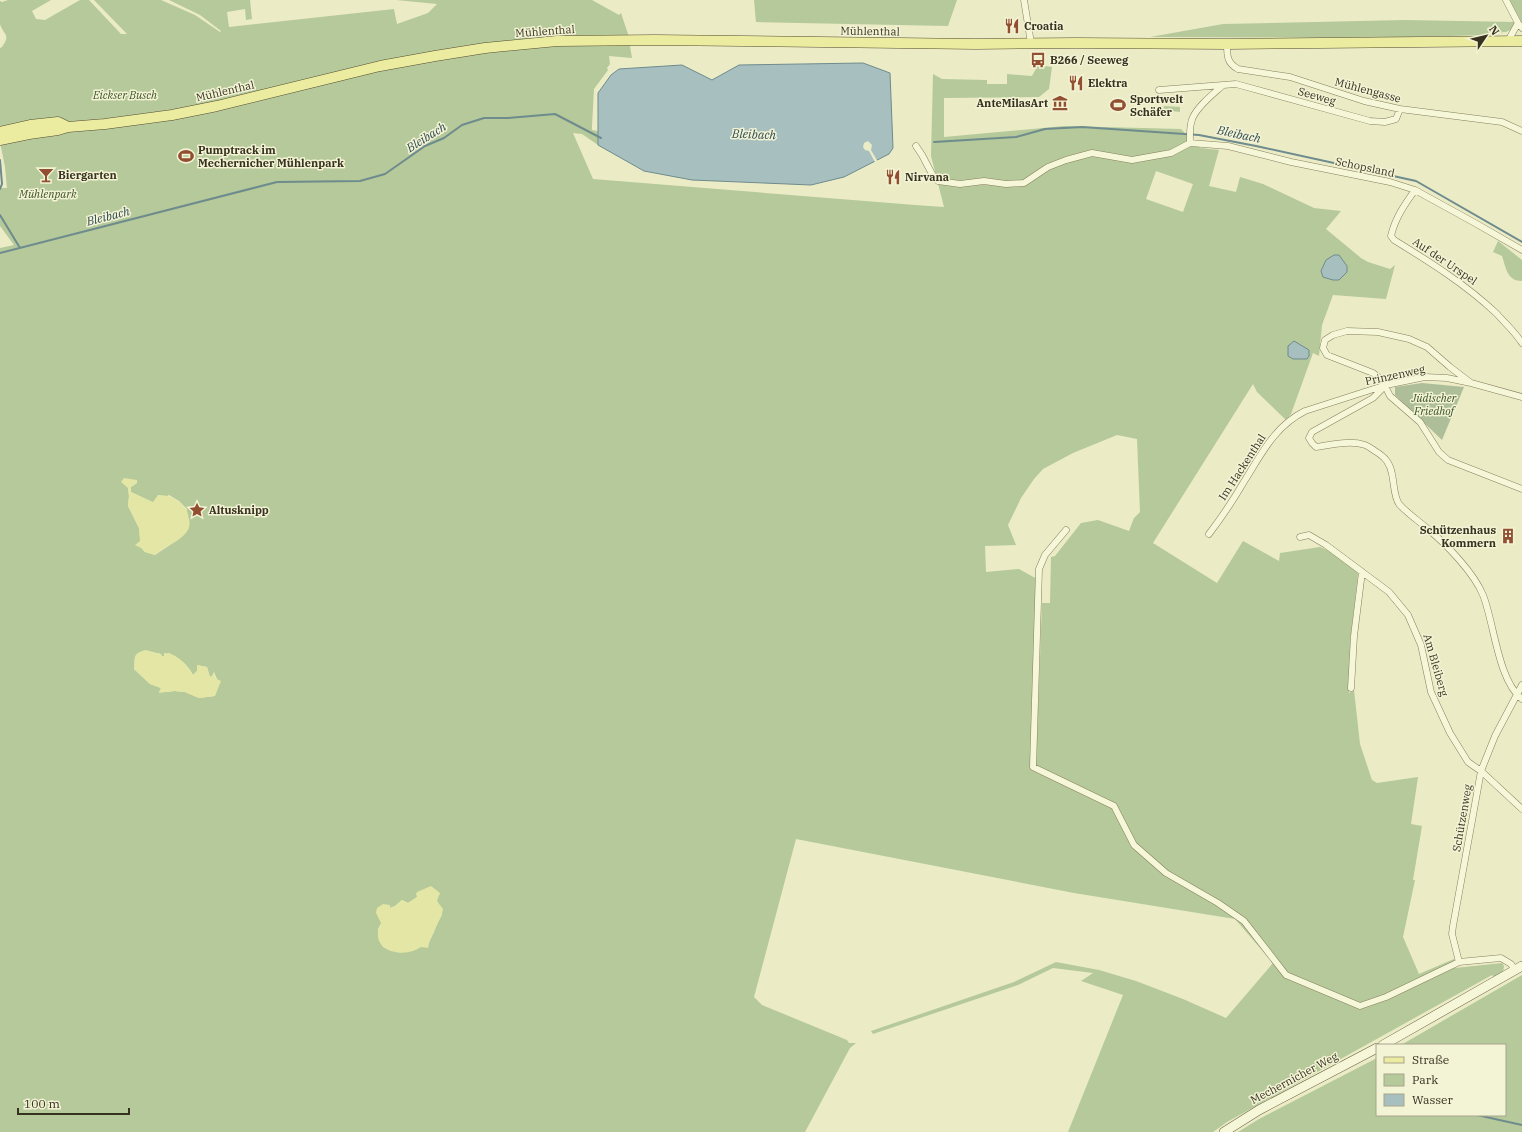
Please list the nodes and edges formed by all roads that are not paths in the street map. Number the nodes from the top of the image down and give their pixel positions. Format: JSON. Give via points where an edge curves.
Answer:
{"nodes":[{"id":1,"x":1024,"y":0,"type":"edge"},
{"id":2,"x":1506,"y":0,"type":"edge"},
{"id":3,"x":1520,"y":26,"type":"edge"},
{"id":4,"x":1522,"y":41,"type":"edge"},
{"id":5,"x":1508,"y":42,"type":"junction"},
{"id":6,"x":1031,"y":44,"type":"junction"},
{"id":7,"x":1227,"y":44,"type":"junction"},
{"id":8,"x":1222,"y":86,"type":"junction"},
{"id":9,"x":1159,"y":90,"type":"dead end"},
{"id":10,"x":1400,"y":109,"type":"junction"},
{"id":11,"x":68,"y":127,"type":"junction"},
{"id":12,"x":1522,"y":131,"type":"edge"},
{"id":13,"x":0,"y":132,"type":"edge"},
{"id":14,"x":1190,"y":137,"type":"junction"},
{"id":15,"x":0,"y":140,"type":"edge"},
{"id":16,"x":916,"y":146,"type":"dead end"},
{"id":17,"x":1415,"y":190,"type":"junction"},
{"id":18,"x":1522,"y":250,"type":"edge"},
{"id":19,"x":1522,"y":343,"type":"edge"},
{"id":20,"x":1471,"y":383,"type":"junction"},
{"id":21,"x":1386,"y":385,"type":"junction"},
{"id":22,"x":1522,"y":397,"type":"edge"},
{"id":23,"x":1297,"y":416,"type":"joint"},
{"id":24,"x":1522,"y":489,"type":"edge"},
{"id":25,"x":1066,"y":530,"type":"dead end"},
{"id":26,"x":1209,"y":534,"type":"dead end"},
{"id":27,"x":1300,"y":537,"type":"dead end"},
{"id":28,"x":1362,"y":572,"type":"junction"},
{"id":29,"x":1522,"y":685,"type":"edge"},
{"id":30,"x":1351,"y":688,"type":"dead end"},
{"id":31,"x":1520,"y":697,"type":"edge"},
{"id":32,"x":1481,"y":771,"type":"junction"},
{"id":33,"x":1522,"y":809,"type":"edge"},
{"id":34,"x":1459,"y":962,"type":"junction"},
{"id":35,"x":1519,"y":968,"type":"edge"},
{"id":36,"x":1385,"y":1044,"type":"edge"},
{"id":37,"x":1376,"y":1049,"type":"edge"},
{"id":38,"x":1224,"y":1132,"type":"edge"}],
"edges":[{"from":1,"to":6,"type":"street"},
{"from":2,"to":3,"type":"street"},
{"from":3,"to":5,"type":"street"},
{"from":4,"to":5,"type":"main road","name":"Mühlenthal"},
{"from":5,"to":7,"type":"main road","name":"Mühlenthal"},
{"from":6,"to":7,"type":"main road","name":"Mühlenthal"},
{"from":6,"to":11,"type":"main road","name":"Mühlenthal","via":[[557,41],[435,56],[373,68],[217,106],[154,117]]},
{"from":7,"to":10,"type":"street","name":"Mühlengasse","via":[[1228,60],[1238,69],[1290,77],[1364,101]]},
{"from":8,"to":9,"type":"street","name":"Seeweg"},
{"from":8,"to":10,"type":"street","name":"Seeweg","via":[[1236,84],[1370,121],[1385,122],[1396,119]]},
{"from":8,"to":14,"type":"street","via":[[1193,117]]},
{"from":10,"to":12,"type":"street","name":"Mühlengasse","via":[[1502,122]]},
{"from":11,"to":13,"type":"main road","name":"Mühlenthal","via":[[58,122]]},
{"from":11,"to":15,"type":"main road","name":"Mühlenthal"},
{"from":14,"to":16,"type":"street","via":[[1171,153],[1132,160],[1092,153],[1048,167],[1024,183],[1006,184],[984,181],[960,184],[938,181]]},
{"from":14,"to":17,"type":"street","name":"Schopsland","via":[[1291,162],[1390,182]]},
{"from":17,"to":18,"type":"street","name":"Schopsland"},
{"from":17,"to":19,"type":"street","name":"Auf der Urspel","via":[[1403,206],[1391,236],[1444,270],[1480,298]]},
{"from":20,"to":21,"type":"street","name":"Prinzenweg","via":[[1425,377]]},
{"from":20,"to":21,"type":"street","via":[[1427,347],[1409,339],[1378,332],[1347,331],[1325,340],[1323,348],[1327,355],[1373,373]]},
{"from":20,"to":22,"type":"street","name":"Prinzenweg"},
{"from":21,"to":23,"type":"street","name":"Prinzenweg"},
{"from":21,"to":24,"type":"street","via":[[1390,396],[1420,422],[1439,452],[1448,460]]},
{"from":21,"to":31,"type":"street","via":[[1373,398],[1312,432],[1309,438],[1316,447],[1348,443],[1365,445],[1383,456],[1390,464],[1398,502],[1451,550],[1483,594],[1499,658],[1506,676]]},
{"from":23,"to":26,"type":"street","name":"Im Hackenthal","via":[[1272,437]]},
{"from":25,"to":34,"type":"street","via":[[1045,555],[1039,569],[1033,767],[1114,806],[1134,846],[1166,873],[1244,921],[1286,975],[1360,1006],[1386,997]]},
{"from":27,"to":28,"type":"street","name":"Am Bleiberg","via":[[1309,535]]},
{"from":28,"to":30,"type":"street"},
{"from":28,"to":32,"type":"street","name":"Am Bleiberg","via":[[1389,592],[1408,615],[1421,644],[1431,692],[1437,706],[1468,762]]},
{"from":29,"to":31,"type":"street","name":"Schützenweg"},
{"from":31,"to":32,"type":"street","name":"Schützenweg","via":[[1495,736]]},
{"from":32,"to":33,"type":"street","name":"Am Bleiberg"},
{"from":32,"to":34,"type":"street","name":"Schützenweg","via":[[1452,934]]},
{"from":34,"to":35,"type":"street","via":[[1501,958]]},
{"from":35,"to":36,"type":"street"},
{"from":37,"to":38,"type":"street","name":"Mechernicher Weg","via":[[1259,1110]]}]}
